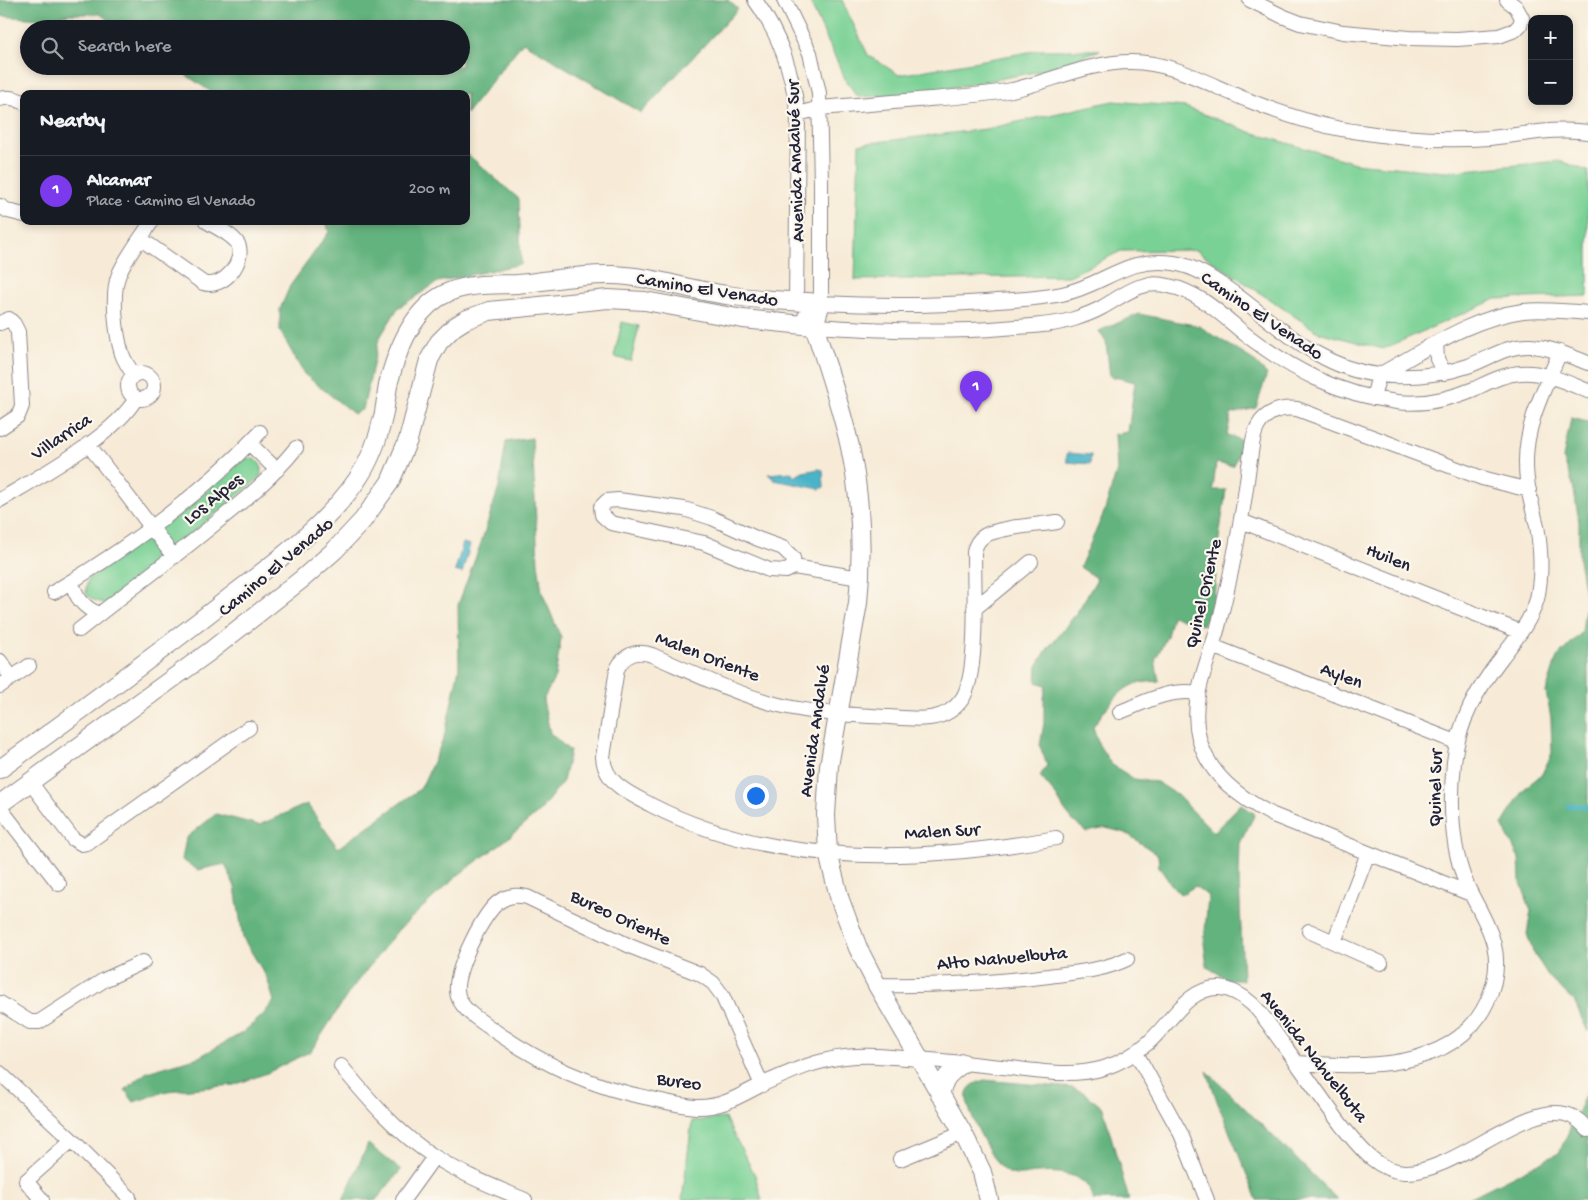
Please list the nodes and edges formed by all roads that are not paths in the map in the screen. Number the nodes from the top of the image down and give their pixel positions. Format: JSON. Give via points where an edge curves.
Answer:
{"nodes":[{"id":1,"x":754,"y":0,"type":"edge"},
{"id":2,"x":784,"y":0,"type":"edge"},
{"id":3,"x":1250,"y":0,"type":"edge"},
{"id":4,"x":1507,"y":0,"type":"edge"},
{"id":5,"x":0,"y":99,"type":"edge"},
{"id":6,"x":20,"y":101,"type":"edge"},
{"id":7,"x":820,"y":108,"type":"junction"},
{"id":8,"x":798,"y":114,"type":"junction"},
{"id":9,"x":1588,"y":132,"type":"edge"},
{"id":10,"x":0,"y":206,"type":"edge"},
{"id":11,"x":20,"y":214,"type":"edge"},
{"id":12,"x":149,"y":225,"type":"edge"},
{"id":13,"x":212,"y":225,"type":"edge"},
{"id":14,"x":141,"y":238,"type":"junction"},
{"id":15,"x":796,"y":301,"type":"junction"},
{"id":16,"x":821,"y":303,"type":"junction"},
{"id":17,"x":1588,"y":313,"type":"edge"},
{"id":18,"x":0,"y":323,"type":"edge"},
{"id":19,"x":814,"y":326,"type":"junction"},
{"id":20,"x":1436,"y":343,"type":"junction"},
{"id":21,"x":1560,"y":352,"type":"junction"},
{"id":22,"x":1588,"y":364,"type":"edge"},
{"id":23,"x":1444,"y":373,"type":"junction"},
{"id":24,"x":134,"y":374,"type":"junction"},
{"id":25,"x":1379,"y":375,"type":"junction"},
{"id":26,"x":1549,"y":377,"type":"junction"},
{"id":27,"x":1588,"y":391,"type":"edge"},
{"id":28,"x":136,"y":398,"type":"junction"},
{"id":29,"x":1373,"y":398,"type":"junction"},
{"id":30,"x":0,"y":428,"type":"edge"},
{"id":31,"x":260,"y":432,"type":"dead end"},
{"id":32,"x":88,"y":444,"type":"junction"},
{"id":33,"x":250,"y":444,"type":"junction"},
{"id":34,"x":296,"y":448,"type":"dead end"},
{"id":35,"x":277,"y":470,"type":"junction"},
{"id":36,"x":1529,"y":490,"type":"junction"},
{"id":37,"x":0,"y":500,"type":"edge"},
{"id":38,"x":1241,"y":521,"type":"junction"},
{"id":39,"x":1057,"y":522,"type":"dead end"},
{"id":40,"x":152,"y":528,"type":"junction"},
{"id":41,"x":174,"y":557,"type":"junction"},
{"id":42,"x":1031,"y":562,"type":"dead end"},
{"id":43,"x":794,"y":568,"type":"junction"},
{"id":44,"x":860,"y":578,"type":"junction"},
{"id":45,"x":72,"y":581,"type":"junction"},
{"id":46,"x":54,"y":592,"type":"dead end"},
{"id":47,"x":974,"y":609,"type":"junction"},
{"id":48,"x":99,"y":614,"type":"junction"},
{"id":49,"x":191,"y":628,"type":"junction"},
{"id":50,"x":79,"y":630,"type":"dead end"},
{"id":51,"x":1521,"y":632,"type":"junction"},
{"id":52,"x":1212,"y":646,"type":"junction"},
{"id":53,"x":209,"y":652,"type":"junction"},
{"id":54,"x":0,"y":661,"type":"edge"},
{"id":55,"x":28,"y":666,"type":"dead end"},
{"id":56,"x":12,"y":678,"type":"junction"},
{"id":57,"x":0,"y":686,"type":"edge"},
{"id":58,"x":1198,"y":693,"type":"junction"},
{"id":59,"x":1120,"y":712,"type":"dead end"},
{"id":60,"x":838,"y":714,"type":"junction"},
{"id":61,"x":249,"y":728,"type":"dead end"},
{"id":62,"x":1456,"y":742,"type":"junction"},
{"id":63,"x":0,"y":769,"type":"edge"},
{"id":64,"x":608,"y":775,"type":"joint"},
{"id":65,"x":30,"y":782,"type":"junction"},
{"id":66,"x":0,"y":804,"type":"edge"},
{"id":67,"x":0,"y":808,"type":"edge"},
{"id":68,"x":1056,"y":838,"type":"dead end"},
{"id":69,"x":828,"y":853,"type":"junction"},
{"id":70,"x":1368,"y":853,"type":"junction"},
{"id":71,"x":59,"y":884,"type":"dead end"},
{"id":72,"x":1471,"y":894,"type":"junction"},
{"id":73,"x":1309,"y":931,"type":"dead end"},
{"id":74,"x":1334,"y":942,"type":"junction"},
{"id":75,"x":1127,"y":959,"type":"dead end"},
{"id":76,"x":143,"y":962,"type":"dead end"},
{"id":77,"x":1381,"y":963,"type":"dead end"},
{"id":78,"x":877,"y":986,"type":"junction"},
{"id":79,"x":457,"y":991,"type":"joint"},
{"id":80,"x":2,"y":1007,"type":"edge"},
{"id":81,"x":1136,"y":1053,"type":"junction"},
{"id":82,"x":920,"y":1059,"type":"junction"},
{"id":83,"x":963,"y":1063,"type":"junction"},
{"id":84,"x":1296,"y":1063,"type":"junction"},
{"id":85,"x":341,"y":1066,"type":"dead end"},
{"id":86,"x":0,"y":1073,"type":"edge"},
{"id":87,"x":762,"y":1085,"type":"junction"},
{"id":88,"x":940,"y":1095,"type":"junction"},
{"id":89,"x":1588,"y":1130,"type":"edge"},
{"id":90,"x":962,"y":1133,"type":"junction"},
{"id":91,"x":72,"y":1140,"type":"junction"},
{"id":92,"x":434,"y":1157,"type":"junction"},
{"id":93,"x":900,"y":1159,"type":"dead end"},
{"id":94,"x":129,"y":1197,"type":"dead end"},
{"id":95,"x":42,"y":1200,"type":"edge"},
{"id":96,"x":403,"y":1200,"type":"edge"},
{"id":97,"x":526,"y":1200,"type":"edge"},
{"id":98,"x":989,"y":1200,"type":"edge"},
{"id":99,"x":1207,"y":1200,"type":"edge"}],
"edges":[{"from":1,"to":8,"type":"street","via":[[770,23],[785,55]]},
{"from":2,"to":7,"type":"street","name":"Avenida Andalué Sur","via":[[810,53]]},
{"from":3,"to":4,"type":"street","via":[[1300,23],[1360,34],[1432,39],[1499,36],[1515,30],[1522,18]]},
{"from":5,"to":6,"type":"street","via":[[9,97]]},
{"from":7,"to":8,"type":"street"},
{"from":7,"to":9,"type":"street","via":[[983,95],[1036,84],[1086,68],[1131,62],[1171,68],[1283,113],[1358,132],[1450,140],[1554,130]]},
{"from":7,"to":16,"type":"street","name":"Avenida Andalué Sur"},
{"from":8,"to":15,"type":"street"},
{"from":10,"to":11,"type":"street"},
{"from":12,"to":14,"type":"street"},
{"from":13,"to":14,"type":"street","via":[[236,241],[240,250],[238,262],[216,284],[203,283]]},
{"from":14,"to":24,"type":"street","via":[[122,268],[116,290],[120,345]]},
{"from":15,"to":16,"type":"street","name":"Camino El Venado"},
{"from":15,"to":19,"type":"street","name":"Avenida Andalué"},
{"from":15,"to":49,"type":"street","name":"Camino El Venado","via":[[726,295],[615,275],[466,287],[448,292],[430,304],[412,323],[394,362],[376,445],[356,482],[303,538]]},
{"from":16,"to":19,"type":"street","name":"Avenida Andalué Sur"},
{"from":16,"to":25,"type":"street","name":"Camino El Venado","via":[[954,304],[1048,296],[1076,290],[1135,264],[1177,264],[1210,276],[1285,334],[1320,355],[1361,372]]},
{"from":17,"to":20,"type":"street","via":[[1541,310],[1509,314],[1478,322]]},
{"from":18,"to":30,"type":"street","via":[[9,319],[18,332],[22,406],[18,416]]},
{"from":19,"to":29,"type":"street","name":"Camino El Venado","via":[[865,330],[967,330],[1055,323],[1086,315],[1132,289],[1167,285],[1203,301],[1262,346],[1309,376],[1343,391]]},
{"from":19,"to":44,"type":"street","name":"Avenida Andalué","via":[[844,419],[852,456],[859,510]]},
{"from":19,"to":53,"type":"street","name":"Camino El Venado","via":[[743,319],[645,301],[608,298],[490,311],[465,320],[439,342],[429,360],[404,451],[376,503],[321,563]]},
{"from":20,"to":23,"type":"street","via":[[1437,359]]},
{"from":20,"to":25,"type":"street"},
{"from":21,"to":22,"type":"street","name":"Camino El Venado"},
{"from":21,"to":23,"type":"street","name":"Camino El Venado","via":[[1520,347]]},
{"from":21,"to":26,"type":"street","name":"Quinel Sur"},
{"from":23,"to":25,"type":"street","name":"Camino El Venado"},
{"from":24,"to":28,"type":"street","via":[[128,385]]},
{"from":24,"to":28,"type":"street","name":"Villarrica","via":[[146,373],[153,378],[155,387],[148,397]]},
{"from":25,"to":29,"type":"street"},
{"from":26,"to":27,"type":"street","name":"Camino El Venado"},
{"from":26,"to":29,"type":"street","name":"Camino El Venado","via":[[1523,372],[1510,374],[1455,396],[1428,402]]},
{"from":26,"to":36,"type":"street","name":"Quinel Sur","via":[[1528,435],[1526,464]]},
{"from":28,"to":32,"type":"street","name":"Villarrica","via":[[121,418]]},
{"from":31,"to":33,"type":"street","name":"Los Alpes"},
{"from":32,"to":37,"type":"street","name":"Villarrica"},
{"from":32,"to":40,"type":"street"},
{"from":33,"to":35,"type":"street"},
{"from":33,"to":40,"type":"street","name":"Los Alpes"},
{"from":34,"to":35,"type":"street","name":"Los Alpes"},
{"from":35,"to":41,"type":"street","name":"Los Alpes"},
{"from":36,"to":38,"type":"street","name":"Quinel Oriente","via":[[1482,478],[1288,408],[1264,418],[1255,432]]},
{"from":36,"to":51,"type":"street","name":"Quinel Sur","via":[[1537,530],[1539,580],[1537,599]]},
{"from":38,"to":51,"type":"street","name":"Huilen"},
{"from":38,"to":52,"type":"street","name":"Quinel Oriente"},
{"from":39,"to":47,"type":"street","name":"Malen Oriente","via":[[999,530],[980,539],[974,552]]},
{"from":40,"to":41,"type":"street"},
{"from":40,"to":45,"type":"street","name":"Los Alpes"},
{"from":41,"to":48,"type":"street","name":"Los Alpes"},
{"from":42,"to":47,"type":"street"},
{"from":43,"to":43,"type":"street","via":[[786,572],[769,570],[704,543],[611,523],[602,515],[601,507],[607,501],[618,500],[702,514],[786,550],[793,558]]},
{"from":43,"to":44,"type":"street"},
{"from":44,"to":60,"type":"street","name":"Avenida Andalué"},
{"from":45,"to":46,"type":"street","name":"Los Alpes"},
{"from":45,"to":48,"type":"street","via":[[81,602]]},
{"from":47,"to":60,"type":"street","name":"Malen Oriente","via":[[968,686],[962,700],[950,711],[927,719]]},
{"from":48,"to":50,"type":"street","name":"Los Alpes"},
{"from":49,"to":53,"type":"street"},
{"from":49,"to":63,"type":"street","name":"Camino El Venado"},
{"from":51,"to":62,"type":"street","name":"Quinel Sur","via":[[1475,697]]},
{"from":52,"to":58,"type":"street","name":"Quinel Oriente"},
{"from":52,"to":62,"type":"street","name":"Aylen"},
{"from":53,"to":65,"type":"street","name":"Camino El Venado"},
{"from":54,"to":56,"type":"street"},
{"from":55,"to":56,"type":"street"},
{"from":56,"to":57,"type":"street"},
{"from":58,"to":59,"type":"street","via":[[1174,692]]},
{"from":58,"to":70,"type":"street","name":"Quinel Oriente","via":[[1195,716],[1199,738],[1207,759],[1225,782],[1265,811]]},
{"from":60,"to":64,"type":"street","name":"Malen Oriente","via":[[778,704],[652,655],[634,653],[617,669],[603,757]]},
{"from":60,"to":69,"type":"street","name":"Avenida Andalué","via":[[827,790]]},
{"from":61,"to":65,"type":"street","via":[[87,843],[73,839]]},
{"from":62,"to":72,"type":"street","name":"Quinel Sur","via":[[1452,789],[1454,834],[1458,859]]},
{"from":64,"to":69,"type":"street","name":"Malen Sur","via":[[632,795],[707,829],[764,844]]},
{"from":65,"to":66,"type":"street","name":"Camino El Venado"},
{"from":67,"to":71,"type":"street"},
{"from":68,"to":69,"type":"street","name":"Malen Sur","via":[[950,853]]},
{"from":69,"to":78,"type":"street","name":"Avenida Andalué","via":[[840,900]]},
{"from":70,"to":72,"type":"street","name":"Quinel Oriente"},
{"from":70,"to":74,"type":"street"},
{"from":72,"to":84,"type":"street","name":"Quinel Sur","via":[[1494,943],[1496,969],[1485,1008],[1466,1030],[1442,1048],[1413,1060],[1381,1064]]},
{"from":73,"to":74,"type":"street"},
{"from":74,"to":77,"type":"street"},
{"from":75,"to":78,"type":"street","name":"Alto Nahuelbuta","via":[[1093,971],[1015,980]]},
{"from":76,"to":80,"type":"street","via":[[104,980],[39,1022],[30,1022]]},
{"from":78,"to":82,"type":"street","name":"Avenida Andalué"},
{"from":79,"to":87,"type":"street","name":"Bureo","via":[[466,1009],[519,1047],[553,1067],[597,1085],[698,1107],[722,1104]]},
{"from":79,"to":87,"type":"street","name":"Bureo Oriente","via":[[468,950],[491,909],[508,897],[527,897],[632,948],[707,978],[722,995]]},
{"from":81,"to":83,"type":"street","name":"Avenida Nahuelbuta","via":[[1107,1067],[1081,1072],[1043,1072]]},
{"from":81,"to":84,"type":"street","name":"Avenida Nahuelbuta","via":[[1188,1001],[1204,991],[1218,988],[1231,990],[1251,1003]]},
{"from":81,"to":99,"type":"street","via":[[1181,1134]]},
{"from":82,"to":83,"type":"street","name":"Avenida Nahuelbuta"},
{"from":82,"to":87,"type":"street","name":"Bureo","via":[[873,1055],[842,1057],[803,1067]]},
{"from":82,"to":88,"type":"street","name":"Avenida Andalué"},
{"from":83,"to":88,"type":"street","via":[[947,1076]]},
{"from":84,"to":89,"type":"street","name":"Avenida Nahuelbuta","via":[[1365,1154],[1396,1171],[1418,1172],[1436,1166],[1519,1123],[1544,1115],[1570,1115]]},
{"from":85,"to":92,"type":"street","via":[[392,1123]]},
{"from":86,"to":91,"type":"street"},
{"from":88,"to":90,"type":"street","name":"Avenida Andalué"},
{"from":90,"to":93,"type":"street"},
{"from":90,"to":98,"type":"street","name":"Avenida Andalué","via":[[982,1172]]},
{"from":91,"to":94,"type":"street"},
{"from":91,"to":95,"type":"street","via":[[26,1181]]},
{"from":92,"to":96,"type":"street"},
{"from":92,"to":97,"type":"street"}]}
